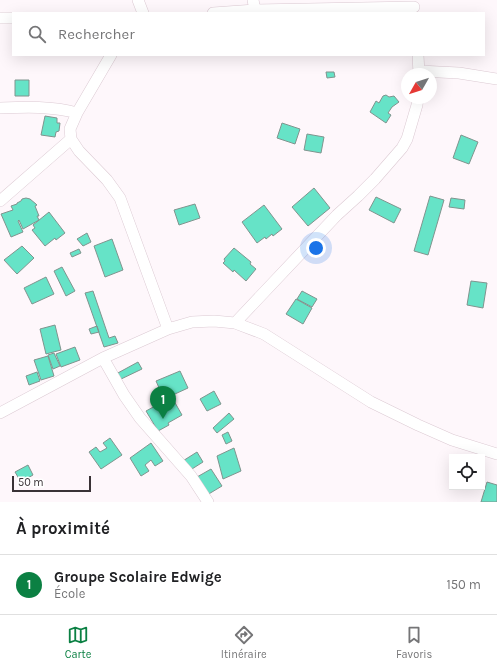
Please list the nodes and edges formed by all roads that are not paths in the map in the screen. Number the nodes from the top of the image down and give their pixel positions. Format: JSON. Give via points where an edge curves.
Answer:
{"nodes":[{"id":1,"x":138,"y":0,"type":"edge"},
{"id":2,"x":254,"y":5,"type":"edge"},
{"id":3,"x":415,"y":7,"type":"edge"},
{"id":4,"x":143,"y":12,"type":"edge"},
{"id":5,"x":218,"y":12,"type":"edge"},
{"id":6,"x":0,"y":18,"type":"edge"},
{"id":7,"x":12,"y":18,"type":"edge"},
{"id":8,"x":110,"y":56,"type":"edge"},
{"id":9,"x":418,"y":56,"type":"edge"},
{"id":10,"x":419,"y":68,"type":"edge"},
{"id":11,"x":437,"y":73,"type":"edge"},
{"id":12,"x":497,"y":78,"type":"edge"},
{"id":13,"x":417,"y":104,"type":"edge"},
{"id":14,"x":0,"y":108,"type":"edge"},
{"id":15,"x":77,"y":113,"type":"junction"},
{"id":16,"x":71,"y":139,"type":"junction"},
{"id":17,"x":0,"y":201,"type":"edge"},
{"id":18,"x":235,"y":322,"type":"junction"},
{"id":19,"x":168,"y":329,"type":"junction"},
{"id":20,"x":104,"y":358,"type":"junction"},
{"id":21,"x":0,"y":413,"type":"edge"},
{"id":22,"x":497,"y":454,"type":"edge"},
{"id":23,"x":208,"y":502,"type":"edge"}],
"edges":[{"from":1,"to":4,"type":"street"},
{"from":2,"to":3,"type":"street"},
{"from":2,"to":5,"type":"street"},
{"from":6,"to":7,"type":"street"},
{"from":8,"to":15,"type":"street"},
{"from":9,"to":10,"type":"street"},
{"from":11,"to":12,"type":"street"},
{"from":13,"to":18,"type":"street","via":[[402,148]]},
{"from":14,"to":15,"type":"street","via":[[36,107]]},
{"from":15,"to":16,"type":"street","via":[[70,129]]},
{"from":16,"to":17,"type":"street"},
{"from":16,"to":19,"type":"street","via":[[120,198]]},
{"from":18,"to":19,"type":"street","via":[[192,322]]},
{"from":18,"to":22,"type":"street","via":[[264,334],[371,402],[452,440]]},
{"from":19,"to":20,"type":"street"},
{"from":20,"to":21,"type":"street"},
{"from":20,"to":23,"type":"street","via":[[140,418],[191,476]]}]}
